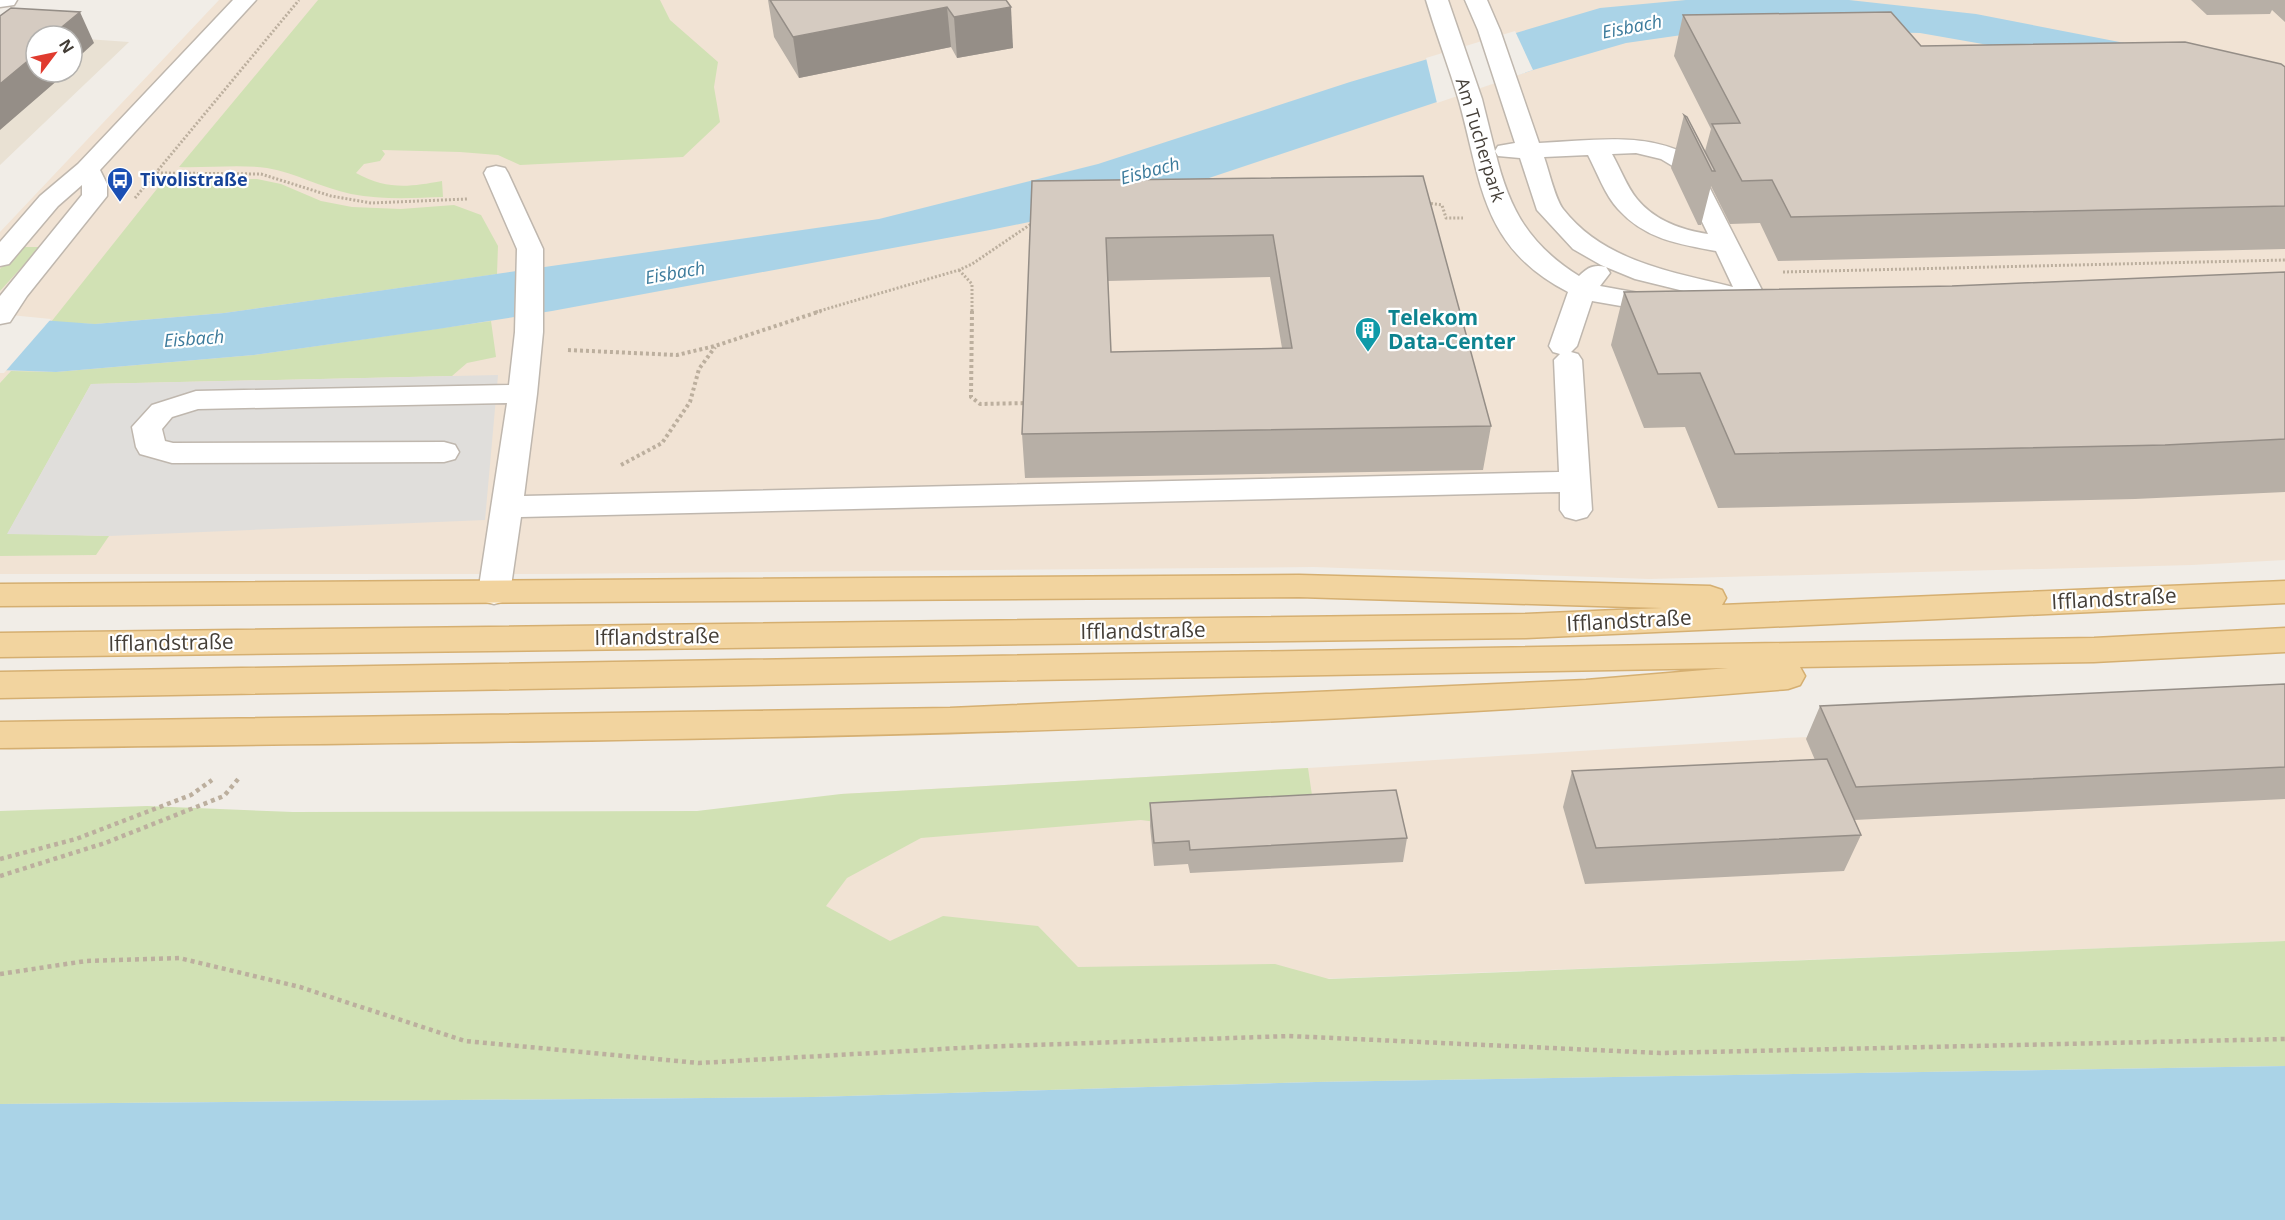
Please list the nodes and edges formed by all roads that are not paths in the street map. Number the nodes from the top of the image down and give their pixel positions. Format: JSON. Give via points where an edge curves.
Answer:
{"nodes":[{"id":1,"x":6,"y":0,"type":"edge"},
{"id":2,"x":245,"y":0,"type":"edge"},
{"id":3,"x":1437,"y":0,"type":"edge"},
{"id":4,"x":1476,"y":0,"type":"edge"},
{"id":5,"x":0,"y":1,"type":"edge"},
{"id":6,"x":1596,"y":148,"type":"junction"},
{"id":7,"x":1529,"y":150,"type":"junction"},
{"id":8,"x":1483,"y":152,"type":"junction"},
{"id":9,"x":87,"y":169,"type":"junction"},
{"id":10,"x":496,"y":173,"type":"dead end"},
{"id":11,"x":1727,"y":245,"type":"junction"},
{"id":12,"x":0,"y":258,"type":"edge"},
{"id":13,"x":1610,"y":259,"type":"junction"},
{"id":14,"x":1583,"y":288,"type":"junction"},
{"id":15,"x":1765,"y":300,"type":"junction"},
{"id":16,"x":4,"y":310,"type":"edge"},
{"id":17,"x":523,"y":394,"type":"junction"},
{"id":18,"x":444,"y":452,"type":"dead end"},
{"id":19,"x":507,"y":507,"type":"junction"},
{"id":20,"x":2285,"y":592,"type":"edge"},
{"id":21,"x":494,"y":593,"type":"junction"},
{"id":22,"x":0,"y":596,"type":"edge"},
{"id":23,"x":1912,"y":608,"type":"junction"},
{"id":24,"x":2285,"y":640,"type":"edge"},
{"id":25,"x":0,"y":645,"type":"edge"},
{"id":26,"x":2094,"y":650,"type":"junction"},
{"id":27,"x":0,"y":685,"type":"edge"},
{"id":28,"x":0,"y":735,"type":"edge"}],
"edges":[{"from":1,"to":5,"type":"street"},
{"from":2,"to":9,"type":"street"},
{"from":3,"to":8,"type":"street","name":"Am Tucherpark","via":[[1474,111]]},
{"from":4,"to":7,"type":"street","name":"Am Tucherpark"},
{"from":6,"to":7,"type":"street"},
{"from":6,"to":11,"type":"street","via":[[1627,204],[1649,222],[1674,236]]},
{"from":6,"to":11,"type":"street","via":[[1636,146],[1669,153],[1686,164]]},
{"from":7,"to":8,"type":"street"},
{"from":7,"to":13,"type":"street","name":"Am Tucherpark","via":[[1550,210],[1582,243]]},
{"from":8,"to":14,"type":"street","name":"Am Tucherpark","via":[[1500,210],[1522,241],[1545,265]]},
{"from":9,"to":12,"type":"street","via":[[49,201]]},
{"from":9,"to":16,"type":"street","via":[[95,184],[94,195]]},
{"from":10,"to":17,"type":"street","via":[[530,249]]},
{"from":11,"to":15,"type":"street","via":[[1740,274]]},
{"from":13,"to":14,"type":"street"},
{"from":13,"to":15,"type":"street","name":"Am Tucherpark","via":[[1644,273]]},
{"from":14,"to":15,"type":"street","name":"Am Tucherpark","via":[[1638,302],[1689,308]]},
{"from":14,"to":19,"type":"street","via":[[1565,353],[1575,496]]},
{"from":17,"to":18,"type":"street","via":[[196,400],[162,411],[147,427],[151,447],[172,453]]},
{"from":17,"to":19,"type":"street"},
{"from":19,"to":21,"type":"street"},
{"from":20,"to":23,"type":"main road","name":"Ifflandstraße"},
{"from":21,"to":22,"type":"main road"},
{"from":21,"to":23,"type":"main road","via":[[1299,586]]},
{"from":23,"to":25,"type":"main road","name":"Ifflandstraße","via":[[1526,626]]},
{"from":24,"to":26,"type":"main road","name":"Ifflandstraße"},
{"from":26,"to":27,"type":"main road","name":"Ifflandstraße"},
{"from":26,"to":28,"type":"main road","via":[[1586,693],[962,721]]}]}
